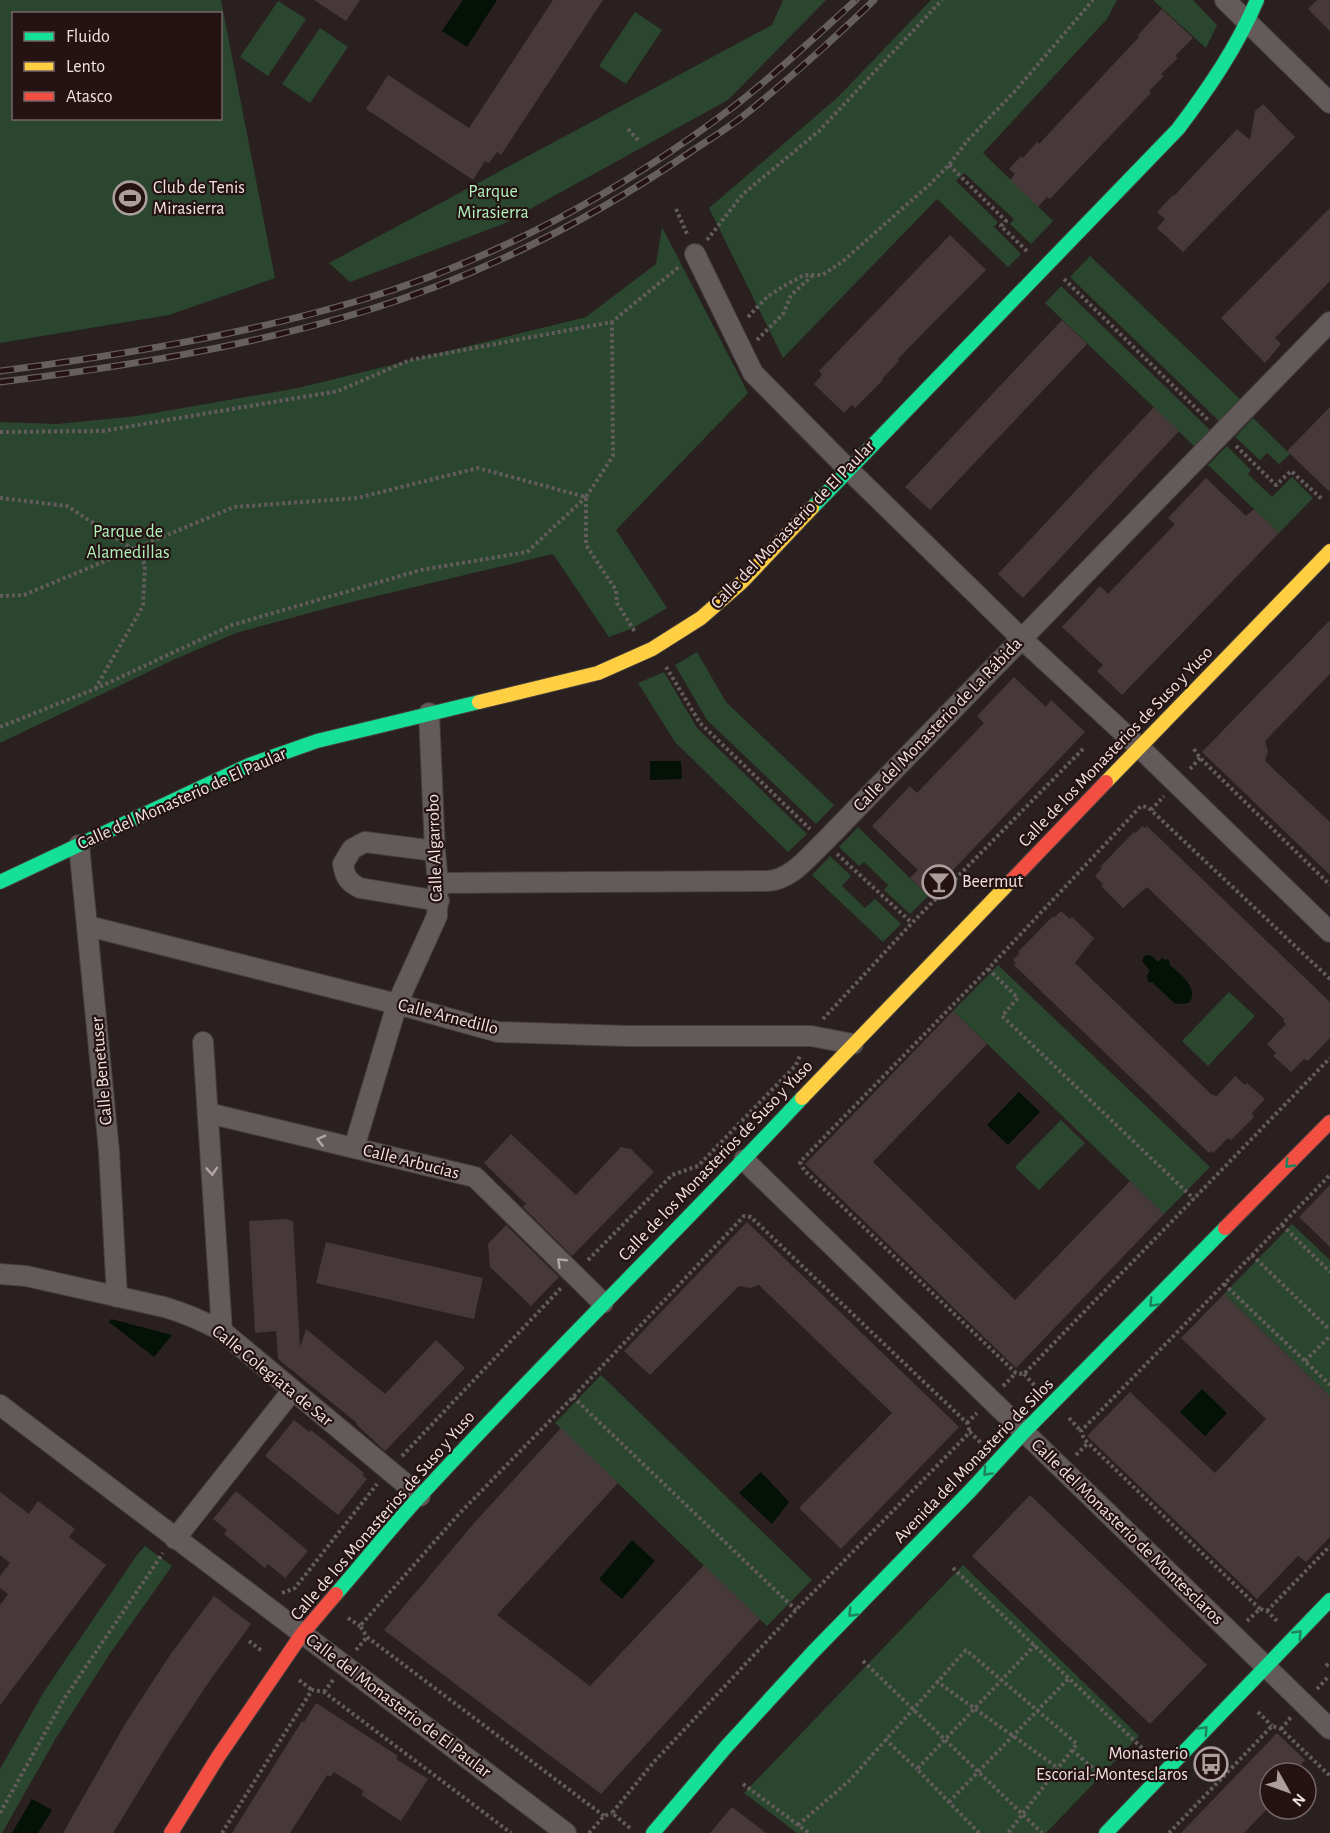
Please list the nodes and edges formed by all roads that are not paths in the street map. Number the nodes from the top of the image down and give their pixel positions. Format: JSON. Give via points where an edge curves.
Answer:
{"nodes":[{"id":1,"x":1225,"y":0,"type":"edge"},
{"id":2,"x":1257,"y":0,"type":"edge"},
{"id":3,"x":1248,"y":24,"type":"junction"},
{"id":4,"x":1330,"y":103,"type":"edge"},
{"id":5,"x":695,"y":254,"type":"road end"},
{"id":6,"x":1330,"y":322,"type":"edge"},
{"id":7,"x":849,"y":470,"type":"junction"},
{"id":8,"x":1330,"y":551,"type":"edge"},
{"id":9,"x":1022,"y":639,"type":"junction"},
{"id":10,"x":429,"y":713,"type":"junction"},
{"id":11,"x":1140,"y":748,"type":"junction"},
{"id":12,"x":80,"y":845,"type":"junction"},
{"id":13,"x":435,"y":851,"type":"junction"},
{"id":14,"x":0,"y":882,"type":"edge"},
{"id":15,"x":439,"y":892,"type":"junction"},
{"id":16,"x":88,"y":926,"type":"junction"},
{"id":17,"x":1330,"y":932,"type":"edge"},
{"id":18,"x":397,"y":1004,"type":"junction"},
{"id":19,"x":203,"y":1042,"type":"dead end"},
{"id":20,"x":853,"y":1044,"type":"junction"},
{"id":21,"x":208,"y":1113,"type":"junction"},
{"id":22,"x":1330,"y":1122,"type":"edge"},
{"id":23,"x":354,"y":1148,"type":"junction"},
{"id":24,"x":744,"y":1160,"type":"junction"},
{"id":25,"x":0,"y":1274,"type":"edge"},
{"id":26,"x":117,"y":1297,"type":"junction"},
{"id":27,"x":603,"y":1303,"type":"junction"},
{"id":28,"x":222,"y":1331,"type":"junction"},
{"id":29,"x":292,"y":1391,"type":"junction"},
{"id":30,"x":0,"y":1405,"type":"edge"},
{"id":31,"x":1024,"y":1432,"type":"junction"},
{"id":32,"x":420,"y":1496,"type":"junction"},
{"id":33,"x":175,"y":1539,"type":"junction"},
{"id":34,"x":1330,"y":1600,"type":"edge"},
{"id":35,"x":302,"y":1634,"type":"junction"},
{"id":36,"x":1265,"y":1666,"type":"junction"},
{"id":37,"x":1330,"y":1729,"type":"edge"},
{"id":38,"x":171,"y":1833,"type":"edge"},
{"id":39,"x":566,"y":1833,"type":"edge"},
{"id":40,"x":653,"y":1833,"type":"edge"},
{"id":41,"x":1106,"y":1833,"type":"edge"}],
"edges":[{"from":1,"to":3,"type":"street"},
{"from":2,"to":3,"type":"street","name":"Calle del Monasterio de El Paular"},
{"from":3,"to":4,"type":"street"},
{"from":3,"to":7,"type":"street","name":"Calle del Monasterio de El Paular","via":[[1209,88],[1178,129]]},
{"from":5,"to":7,"type":"street","via":[[753,373]]},
{"from":6,"to":9,"type":"street","name":"Calle del Monasterio de La Rábida"},
{"from":7,"to":9,"type":"street"},
{"from":7,"to":10,"type":"street","name":"Calle del Monasterio de El Paular","via":[[742,582],[701,618],[652,649],[598,673]]},
{"from":8,"to":11,"type":"street","name":"Calle de los Monasterios de Suso y Yuso"},
{"from":9,"to":11,"type":"street"},
{"from":9,"to":15,"type":"street","name":"Calle del Monasterio de La Rábida","via":[[824,842],[782,879]]},
{"from":10,"to":12,"type":"street","name":"Calle del Monasterio de El Paular","via":[[317,741],[249,765]]},
{"from":10,"to":13,"type":"street","name":"Calle Algarrobo"},
{"from":11,"to":17,"type":"street"},
{"from":11,"to":20,"type":"street","name":"Calle de los Monasterios de Suso y Yuso"},
{"from":12,"to":14,"type":"street","name":"Calle del Monasterio de El Paular"},
{"from":12,"to":16,"type":"street","name":"Calle Benetuser"},
{"from":13,"to":15,"type":"street","name":"Calle Algarrobo"},
{"from":13,"to":15,"type":"street","name":"Calle del Monasterio de La Rábida","via":[[365,842],[352,849],[343,864],[346,878],[360,888]]},
{"from":15,"to":18,"type":"street","name":"Calle Algarrobo","via":[[437,916]]},
{"from":16,"to":18,"type":"street","name":"Calle Arnedillo"},
{"from":16,"to":26,"type":"street","name":"Calle Benetuser","via":[[109,1151]]},
{"from":18,"to":20,"type":"street","name":"Calle Arnedillo","via":[[498,1032],[811,1036]]},
{"from":18,"to":23,"type":"street","name":"Calle Algarrobo"},
{"from":19,"to":21,"type":"street"},
{"from":20,"to":24,"type":"street","name":"Calle de los Monasterios de Suso y Yuso"},
{"from":23,"to":21,"type":"street","name":"Calle Arbucias","one_way":true},
{"from":21,"to":28,"type":"street","one_way":true},
{"from":22,"to":31,"type":"street","name":"Avenida del Monasterio de Silos","one_way":true},
{"from":27,"to":23,"type":"street","name":"Calle Arbucias","one_way":true,"via":[[475,1177]]},
{"from":24,"to":27,"type":"street","name":"Calle de los Monasterios de Suso y Yuso"},
{"from":24,"to":31,"type":"street","name":"Calle del Monasterio de Montesclaros"},
{"from":25,"to":26,"type":"street","name":"Calle Colegiata de Sar","via":[[26,1276]]},
{"from":26,"to":28,"type":"street","name":"Calle Colegiata de Sar","via":[[186,1313]]},
{"from":27,"to":32,"type":"street","name":"Calle de los Monasterios de Suso y Yuso"},
{"from":28,"to":29,"type":"street","name":"Calle Colegiata de Sar"},
{"from":29,"to":32,"type":"street","name":"Calle Colegiata de Sar"},
{"from":29,"to":33,"type":"street"},
{"from":30,"to":33,"type":"street","name":"Calle del Monasterio de El Paular"},
{"from":31,"to":36,"type":"street","name":"Calle del Monasterio de Montesclaros"},
{"from":31,"to":40,"type":"street","name":"Avenida del Monasterio de Silos","one_way":true,"via":[[742,1730]]},
{"from":32,"to":35,"type":"street","name":"Calle de los Monasterios de Suso y Yuso"},
{"from":33,"to":35,"type":"street","name":"Calle del Monasterio de El Paular"},
{"from":36,"to":34,"type":"street","one_way":true},
{"from":35,"to":38,"type":"street","name":"Calle de los Monasterios de Suso y Yuso"},
{"from":35,"to":39,"type":"street","name":"Calle del Monasterio de El Paular"},
{"from":36,"to":37,"type":"street","name":"Calle del Monasterio de Montesclaros"},
{"from":41,"to":36,"type":"street","one_way":true}]}
